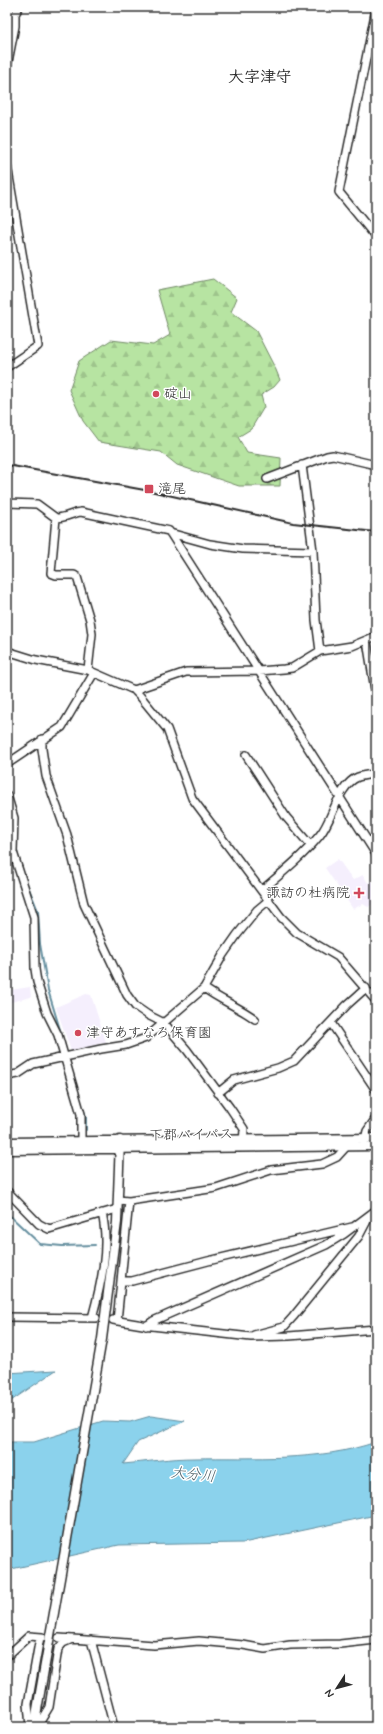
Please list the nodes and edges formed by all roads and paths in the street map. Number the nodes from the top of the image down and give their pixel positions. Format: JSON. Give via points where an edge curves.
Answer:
{"nodes":[{"id":1,"x":19,"y":7,"type":"edge"},
{"id":2,"x":376,"y":9,"type":"edge"},
{"id":3,"x":7,"y":67,"type":"edge"},
{"id":4,"x":7,"y":165,"type":"edge"},
{"id":5,"x":376,"y":237,"type":"edge"},
{"id":6,"x":7,"y":368,"type":"edge"},
{"id":7,"x":302,"y":465,"type":"junction"},
{"id":8,"x":376,"y":465,"type":"edge"},
{"id":9,"x":267,"y":479,"type":"dead end"},
{"id":10,"x":7,"y":502,"type":"edge"},
{"id":11,"x":56,"y":518,"type":"junction"},
{"id":12,"x":170,"y":533,"type":"junction"},
{"id":13,"x":313,"y":551,"type":"junction"},
{"id":14,"x":376,"y":636,"type":"edge"},
{"id":15,"x":367,"y":641,"type":"junction"},
{"id":16,"x":7,"y":651,"type":"edge"},
{"id":17,"x":320,"y":651,"type":"junction"},
{"id":18,"x":259,"y":671,"type":"junction"},
{"id":19,"x":91,"y":672,"type":"junction"},
{"id":20,"x":134,"y":690,"type":"junction"},
{"id":21,"x":376,"y":696,"type":"edge"},
{"id":22,"x":42,"y":739,"type":"junction"},
{"id":23,"x":246,"y":755,"type":"dead end"},
{"id":24,"x":7,"y":764,"type":"edge"},
{"id":25,"x":374,"y":773,"type":"edge"},
{"id":26,"x":376,"y":781,"type":"edge"},
{"id":27,"x":7,"y":795,"type":"edge"},
{"id":28,"x":340,"y":797,"type":"junction"},
{"id":29,"x":310,"y":845,"type":"junction"},
{"id":30,"x":376,"y":854,"type":"edge"},
{"id":31,"x":262,"y":890,"type":"junction"},
{"id":32,"x":269,"y":900,"type":"junction"},
{"id":33,"x":204,"y":988,"type":"junction"},
{"id":34,"x":366,"y":988,"type":"junction"},
{"id":35,"x":376,"y":1001,"type":"edge"},
{"id":36,"x":255,"y":1019,"type":"dead end"},
{"id":37,"x":164,"y":1023,"type":"junction"},
{"id":38,"x":331,"y":1023,"type":"junction"},
{"id":39,"x":67,"y":1056,"type":"junction"},
{"id":40,"x":7,"y":1076,"type":"edge"},
{"id":41,"x":376,"y":1090,"type":"edge"},
{"id":42,"x":218,"y":1093,"type":"junction"},
{"id":43,"x":376,"y":1118,"type":"edge"},
{"id":44,"x":365,"y":1138,"type":"junction"},
{"id":45,"x":376,"y":1138,"type":"edge"},
{"id":46,"x":7,"y":1142,"type":"edge"},
{"id":47,"x":243,"y":1143,"type":"junction"},
{"id":48,"x":120,"y":1144,"type":"junction"},
{"id":49,"x":81,"y":1145,"type":"junction"},
{"id":50,"x":347,"y":1146,"type":"junction"},
{"id":51,"x":364,"y":1146,"type":"junction"},
{"id":52,"x":376,"y":1146,"type":"edge"},
{"id":53,"x":7,"y":1150,"type":"edge"},
{"id":54,"x":7,"y":1191,"type":"edge"},
{"id":55,"x":118,"y":1200,"type":"junction"},
{"id":56,"x":128,"y":1201,"type":"junction"},
{"id":57,"x":117,"y":1209,"type":"junction"},
{"id":58,"x":373,"y":1212,"type":"edge"},
{"id":59,"x":102,"y":1213,"type":"junction"},
{"id":60,"x":356,"y":1226,"type":"junction"},
{"id":61,"x":121,"y":1281,"type":"junction"},
{"id":62,"x":7,"y":1317,"type":"edge"},
{"id":63,"x":146,"y":1326,"type":"junction"},
{"id":64,"x":376,"y":1329,"type":"edge"},
{"id":65,"x":251,"y":1337,"type":"junction"},
{"id":66,"x":59,"y":1638,"type":"dead end"},
{"id":67,"x":75,"y":1639,"type":"junction"},
{"id":68,"x":91,"y":1640,"type":"junction"},
{"id":69,"x":376,"y":1640,"type":"edge"},
{"id":70,"x":7,"y":1656,"type":"edge"},
{"id":71,"x":30,"y":1727,"type":"edge"},
{"id":72,"x":34,"y":1727,"type":"edge"},
{"id":73,"x":37,"y":1727,"type":"edge"},
{"id":74,"x":114,"y":1727,"type":"edge"}],
"edges":[{"from":1,"to":3,"type":"street","via":[[15,14],[16,26]]},
{"from":2,"to":5,"type":"street","via":[[339,192]]},
{"from":4,"to":6,"type":"street","via":[[38,346]]},
{"from":7,"to":8,"type":"street","via":[[332,455]]},
{"from":7,"to":9,"type":"street"},
{"from":7,"to":13,"type":"street"},
{"from":10,"to":11,"type":"street","via":[[37,504]]},
{"from":11,"to":12,"type":"street","via":[[86,512]]},
{"from":11,"to":19,"type":"street","via":[[51,573],[74,575],[77,578],[90,620]]},
{"from":12,"to":13,"type":"street","via":[[210,544],[243,549]]},
{"from":12,"to":18,"type":"street"},
{"from":13,"to":17,"type":"street"},
{"from":14,"to":15,"type":"street"},
{"from":15,"to":17,"type":"street"},
{"from":15,"to":21,"type":"street"},
{"from":16,"to":19,"type":"street"},
{"from":17,"to":18,"type":"street","via":[[292,668]]},
{"from":18,"to":20,"type":"street","via":[[186,672]]},
{"from":18,"to":28,"type":"street"},
{"from":19,"to":20,"type":"street"},
{"from":19,"to":22,"type":"street","via":[[62,727]]},
{"from":20,"to":31,"type":"street","via":[[167,729],[192,798]]},
{"from":22,"to":24,"type":"street"},
{"from":22,"to":37,"type":"street","via":[[46,776],[67,835],[89,917],[127,995],[135,1006]]},
{"from":23,"to":29,"type":"street","via":[[286,817]]},
{"from":25,"to":26,"type":"street"},
{"from":25,"to":28,"type":"street","via":[[351,781]]},
{"from":27,"to":39,"type":"street","via":[[14,818],[13,852],[34,917],[37,982],[47,1013]]},
{"from":28,"to":29,"type":"street","via":[[327,824]]},
{"from":28,"to":30,"type":"street"},
{"from":29,"to":31,"type":"street"},
{"from":31,"to":32,"type":"street"},
{"from":32,"to":33,"type":"street","via":[[257,910],[237,935]]},
{"from":32,"to":34,"type":"street","via":[[297,933],[338,957]]},
{"from":33,"to":36,"type":"street"},
{"from":33,"to":37,"type":"street"},
{"from":34,"to":35,"type":"street"},
{"from":34,"to":38,"type":"street"},
{"from":37,"to":39,"type":"street","via":[[137,1042]]},
{"from":37,"to":42,"type":"street"},
{"from":38,"to":41,"type":"street"},
{"from":38,"to":42,"type":"street","via":[[294,1061],[234,1080]]},
{"from":39,"to":40,"type":"street","via":[[33,1064],[18,1074]]},
{"from":39,"to":49,"type":"street","via":[[80,1114]]},
{"from":42,"to":47,"type":"street","via":[[244,1129]]},
{"from":43,"to":44,"type":"street"},
{"from":44,"to":45,"type":"street"},
{"from":44,"to":47,"type":"street"},
{"from":44,"to":51,"type":"street"},
{"from":46,"to":49,"type":"street"},
{"from":47,"to":48,"type":"street"},
{"from":47,"to":50,"type":"street","name":"下郡バイパス"},
{"from":48,"to":49,"type":"street"},
{"from":48,"to":55,"type":"street"},
{"from":49,"to":53,"type":"street"},
{"from":50,"to":51,"type":"street","name":"下郡バイパス"},
{"from":50,"to":56,"type":"street","via":[[336,1157],[322,1164],[271,1170],[216,1188]]},
{"from":51,"to":52,"type":"street","name":"下郡バイパス"},
{"from":54,"to":59,"type":"street","via":[[39,1224],[49,1229]]},
{"from":55,"to":56,"type":"street"},
{"from":55,"to":57,"type":"street"},
{"from":56,"to":61,"type":"street"},
{"from":57,"to":59,"type":"street"},
{"from":57,"to":72,"type":"street","via":[[114,1252],[100,1345]]},
{"from":58,"to":60,"type":"street"},
{"from":58,"to":65,"type":"street","via":[[359,1236],[284,1327],[260,1332]]},
{"from":59,"to":62,"type":"street","via":[[105,1243],[94,1318]]},
{"from":60,"to":61,"type":"street","via":[[132,1281]]},
{"from":60,"to":63,"type":"street","via":[[307,1255]]},
{"from":61,"to":63,"type":"street","via":[[115,1320]]},
{"from":63,"to":65,"type":"street"},
{"from":64,"to":65,"type":"street"},
{"from":66,"to":67,"type":"street"},
{"from":67,"to":68,"type":"street"},
{"from":67,"to":73,"type":"street","via":[[63,1643],[58,1649],[49,1707]]},
{"from":68,"to":69,"type":"street","via":[[154,1645],[199,1641],[265,1649]]},
{"from":68,"to":74,"type":"street"},
{"from":70,"to":71,"type":"street","via":[[29,1636],[41,1637],[28,1704]]}]}
